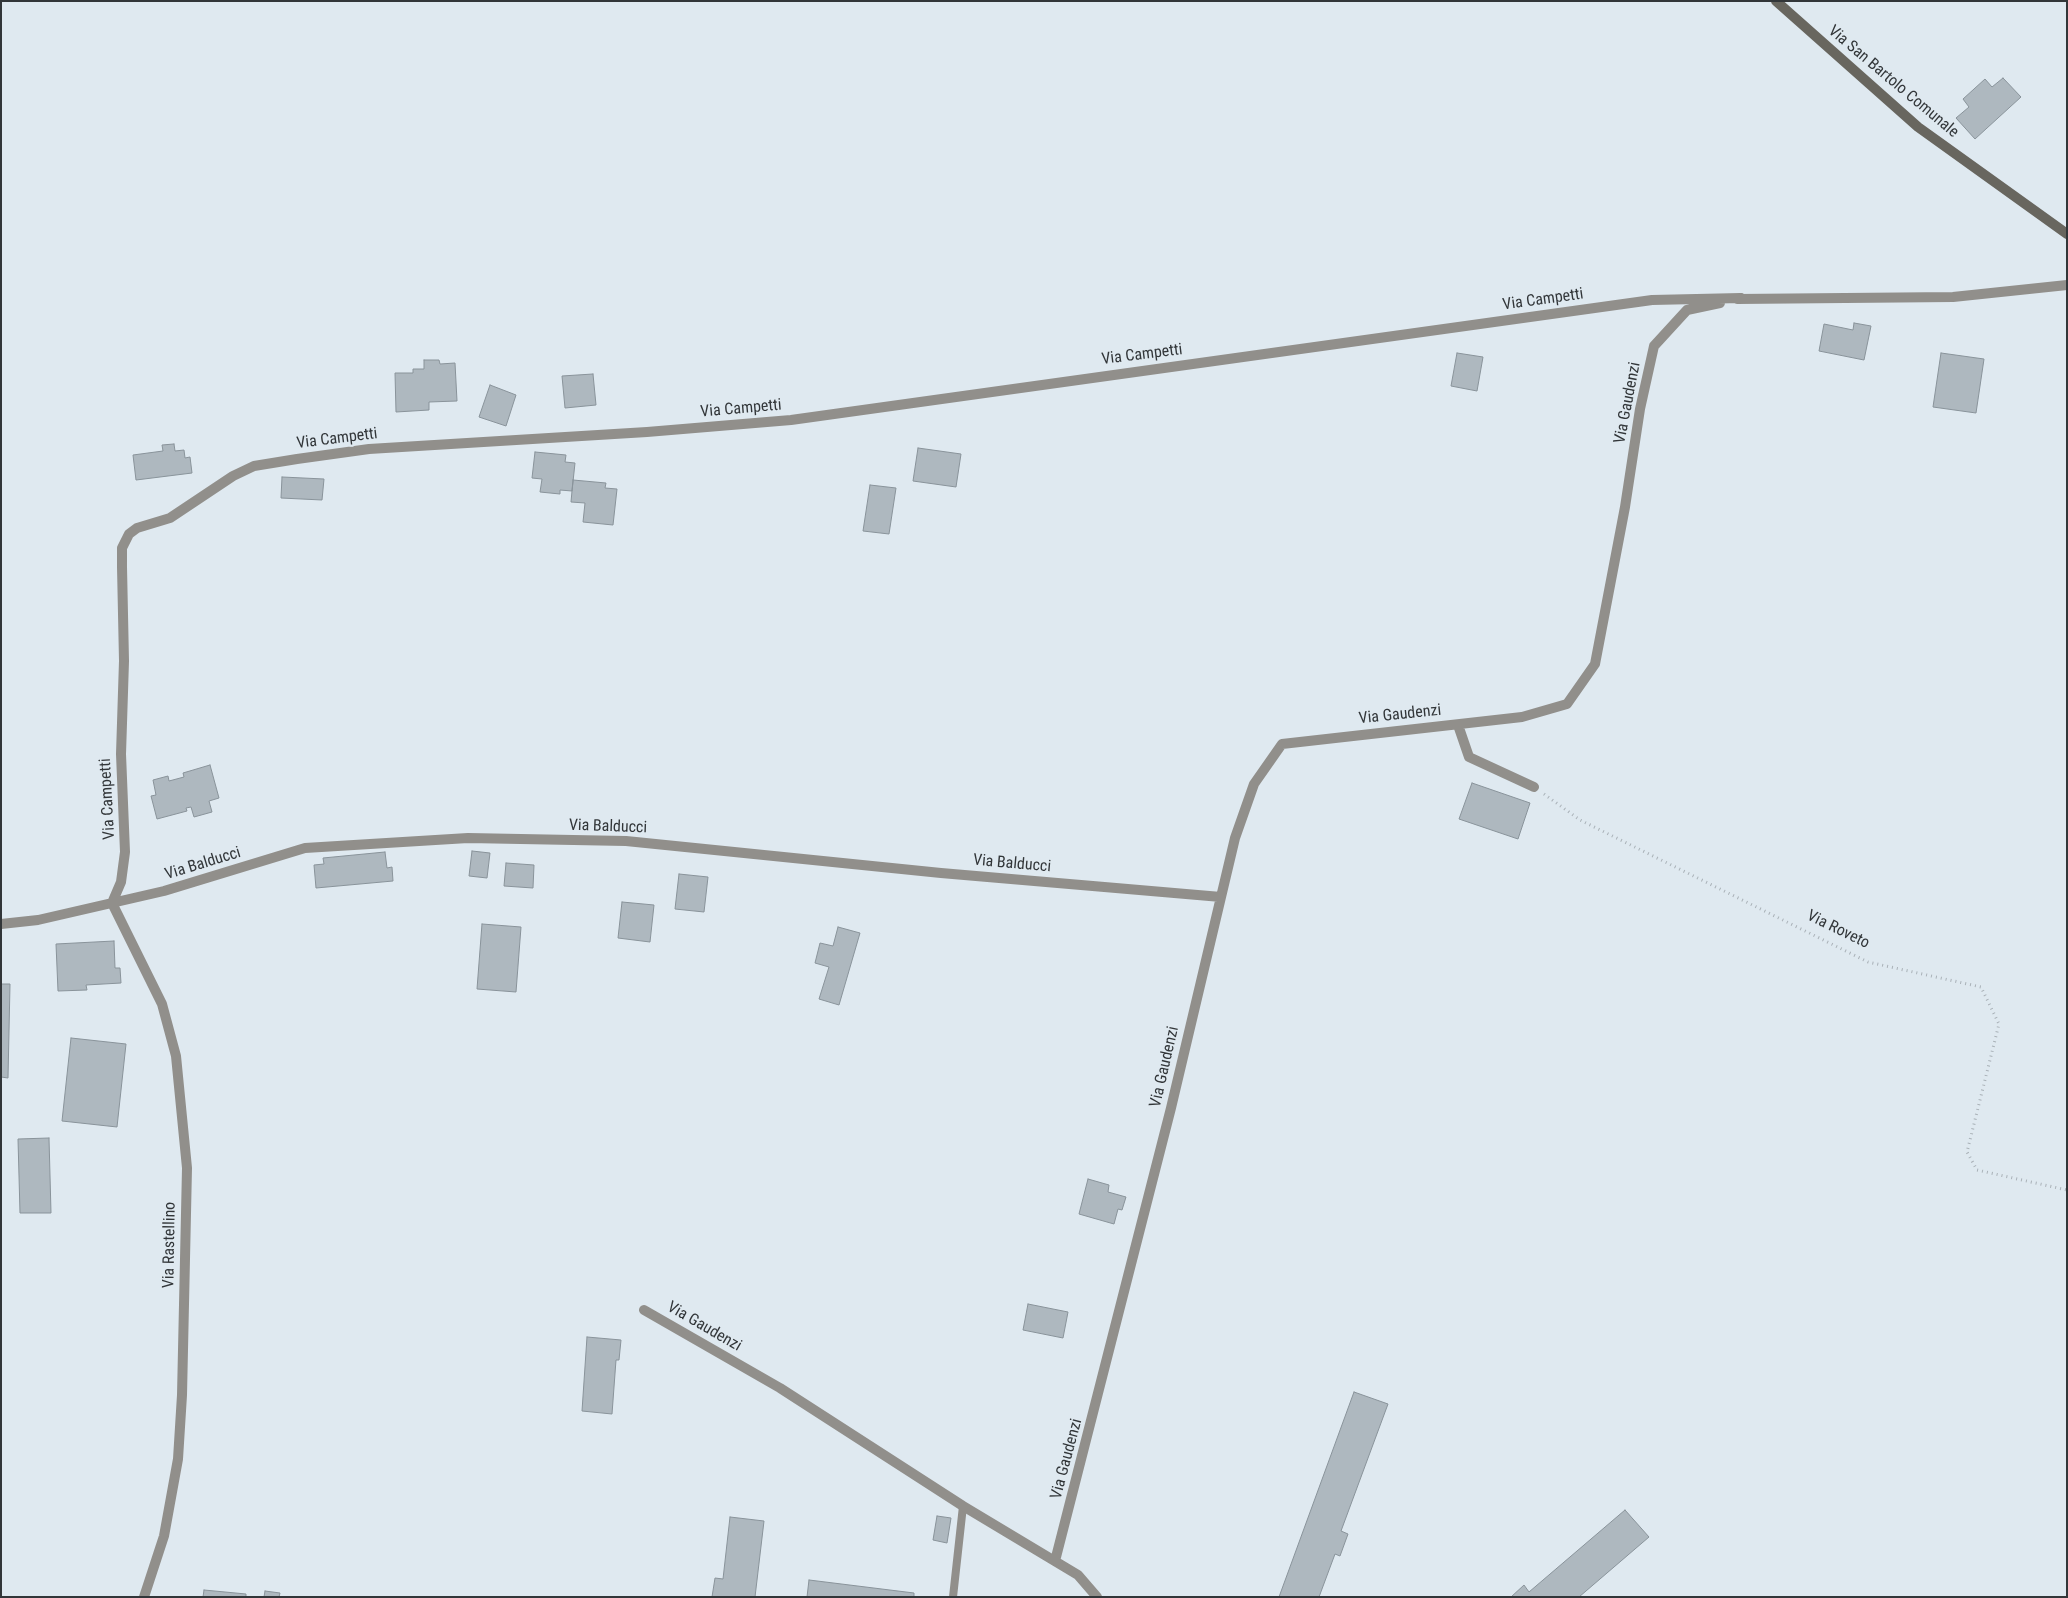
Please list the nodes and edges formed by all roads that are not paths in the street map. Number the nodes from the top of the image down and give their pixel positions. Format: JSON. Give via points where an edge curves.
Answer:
{"nodes":[{"id":1,"x":1776,"y":1,"type":"edge"},
{"id":2,"x":2067,"y":234,"type":"edge"},
{"id":3,"x":2067,"y":285,"type":"edge"},
{"id":4,"x":1741,"y":298,"type":"junction"},
{"id":5,"x":1458,"y":725,"type":"junction"},
{"id":6,"x":1534,"y":787,"type":"road end"},
{"id":7,"x":1221,"y":897,"type":"junction"},
{"id":8,"x":112,"y":903,"type":"junction"},
{"id":9,"x":1,"y":924,"type":"edge"},
{"id":10,"x":644,"y":1310,"type":"dead end"},
{"id":11,"x":963,"y":1506,"type":"junction"},
{"id":12,"x":1055,"y":1561,"type":"junction"},
{"id":13,"x":144,"y":1597,"type":"edge"},
{"id":14,"x":953,"y":1597,"type":"edge"},
{"id":15,"x":1097,"y":1597,"type":"edge"}],
"edges":[{"from":1,"to":2,"type":"street","name":"Via San Bartolo Comunale","via":[[1918,127]]},
{"from":3,"to":4,"type":"street","name":"Via Gaudenzi","via":[[1953,297]]},
{"from":4,"to":5,"type":"street","name":"Via Gaudenzi","via":[[1687,310],[1654,346],[1595,664],[1567,704],[1522,717]]},
{"from":4,"to":8,"type":"street","name":"Via Campetti","via":[[1652,300],[791,420],[369,448],[254,466],[233,476],[170,518],[137,528],[129,534],[122,548],[124,661],[121,754],[126,852],[122,882]]},
{"from":5,"to":6,"type":"street","via":[[1470,757]]},
{"from":5,"to":7,"type":"street","name":"Via Gaudenzi","via":[[1282,744],[1254,784],[1235,838]]},
{"from":7,"to":8,"type":"street","name":"Via Balducci","via":[[626,841],[468,838],[305,848],[164,891]]},
{"from":7,"to":12,"type":"street","name":"Via Gaudenzi","via":[[1169,1117]]},
{"from":8,"to":9,"type":"street","name":"Via Balducci","via":[[38,920]]},
{"from":8,"to":13,"type":"street","name":"Via Rastellino","via":[[162,1004],[176,1056],[187,1168],[178,1459],[164,1536]]},
{"from":10,"to":11,"type":"street","name":"Via Gaudenzi","via":[[780,1388]]},
{"from":11,"to":12,"type":"street","name":"Via Gaudenzi"},
{"from":11,"to":14,"type":"lane"},
{"from":12,"to":15,"type":"street","name":"Via Gaudenzi","via":[[1078,1575]]}]}
